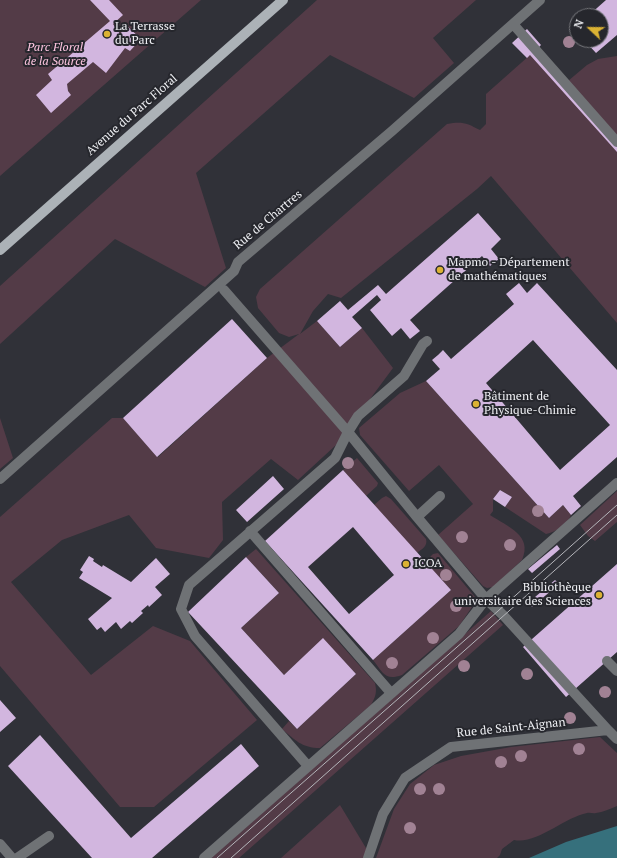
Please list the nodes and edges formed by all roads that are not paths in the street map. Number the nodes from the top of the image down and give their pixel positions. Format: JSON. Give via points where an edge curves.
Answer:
{"nodes":[{"id":1,"x":282,"y":0,"type":"edge"},
{"id":2,"x":540,"y":0,"type":"edge"},
{"id":3,"x":513,"y":24,"type":"junction"},
{"id":4,"x":617,"y":142,"type":"edge"},
{"id":5,"x":0,"y":250,"type":"edge"},
{"id":6,"x":224,"y":290,"type":"dead end"},
{"id":7,"x":426,"y":341,"type":"dead end"},
{"id":8,"x":348,"y":432,"type":"junction"},
{"id":9,"x":0,"y":479,"type":"edge"},
{"id":10,"x":617,"y":483,"type":"edge"},
{"id":11,"x":440,"y":496,"type":"dead end"},
{"id":12,"x":417,"y":517,"type":"junction"},
{"id":13,"x":250,"y":531,"type":"junction"},
{"id":14,"x":486,"y":599,"type":"junction"},
{"id":15,"x":607,"y":661,"type":"dead end"},
{"id":16,"x":616,"y":671,"type":"edge"},
{"id":17,"x":391,"y":693,"type":"junction"},
{"id":18,"x":608,"y":730,"type":"junction"},
{"id":19,"x":617,"y":739,"type":"edge"},
{"id":20,"x":308,"y":766,"type":"junction"},
{"id":21,"x":49,"y":836,"type":"dead end"},
{"id":22,"x":0,"y":844,"type":"edge"},
{"id":23,"x":12,"y":858,"type":"edge"},
{"id":24,"x":17,"y":858,"type":"edge"},
{"id":25,"x":204,"y":858,"type":"edge"},
{"id":26,"x":368,"y":858,"type":"edge"}],
"edges":[{"from":1,"to":5,"type":"main road","name":"Avenue du Parc Floral"},
{"from":2,"to":3,"type":"street","name":"Rue de Chartres"},
{"from":3,"to":4,"type":"street"},
{"from":3,"to":9,"type":"street","name":"Rue de Chartres","via":[[392,132],[238,262],[228,277]]},
{"from":6,"to":8,"type":"street"},
{"from":7,"to":8,"type":"street","via":[[404,376],[358,416]]},
{"from":8,"to":12,"type":"street"},
{"from":8,"to":13,"type":"street","via":[[335,458]]},
{"from":10,"to":14,"type":"street"},
{"from":11,"to":12,"type":"street"},
{"from":12,"to":14,"type":"street"},
{"from":13,"to":17,"type":"street"},
{"from":13,"to":20,"type":"street","via":[[189,585],[182,609],[195,636]]},
{"from":14,"to":17,"type":"street","via":[[459,634]]},
{"from":14,"to":18,"type":"street"},
{"from":15,"to":16,"type":"street"},
{"from":17,"to":20,"type":"street"},
{"from":18,"to":19,"type":"street"},
{"from":18,"to":26,"type":"street","name":"Rue de Saint-Aignan","via":[[451,747],[405,778],[383,814]]},
{"from":20,"to":25,"type":"street"},
{"from":21,"to":24,"type":"street"},
{"from":22,"to":23,"type":"street"}]}
